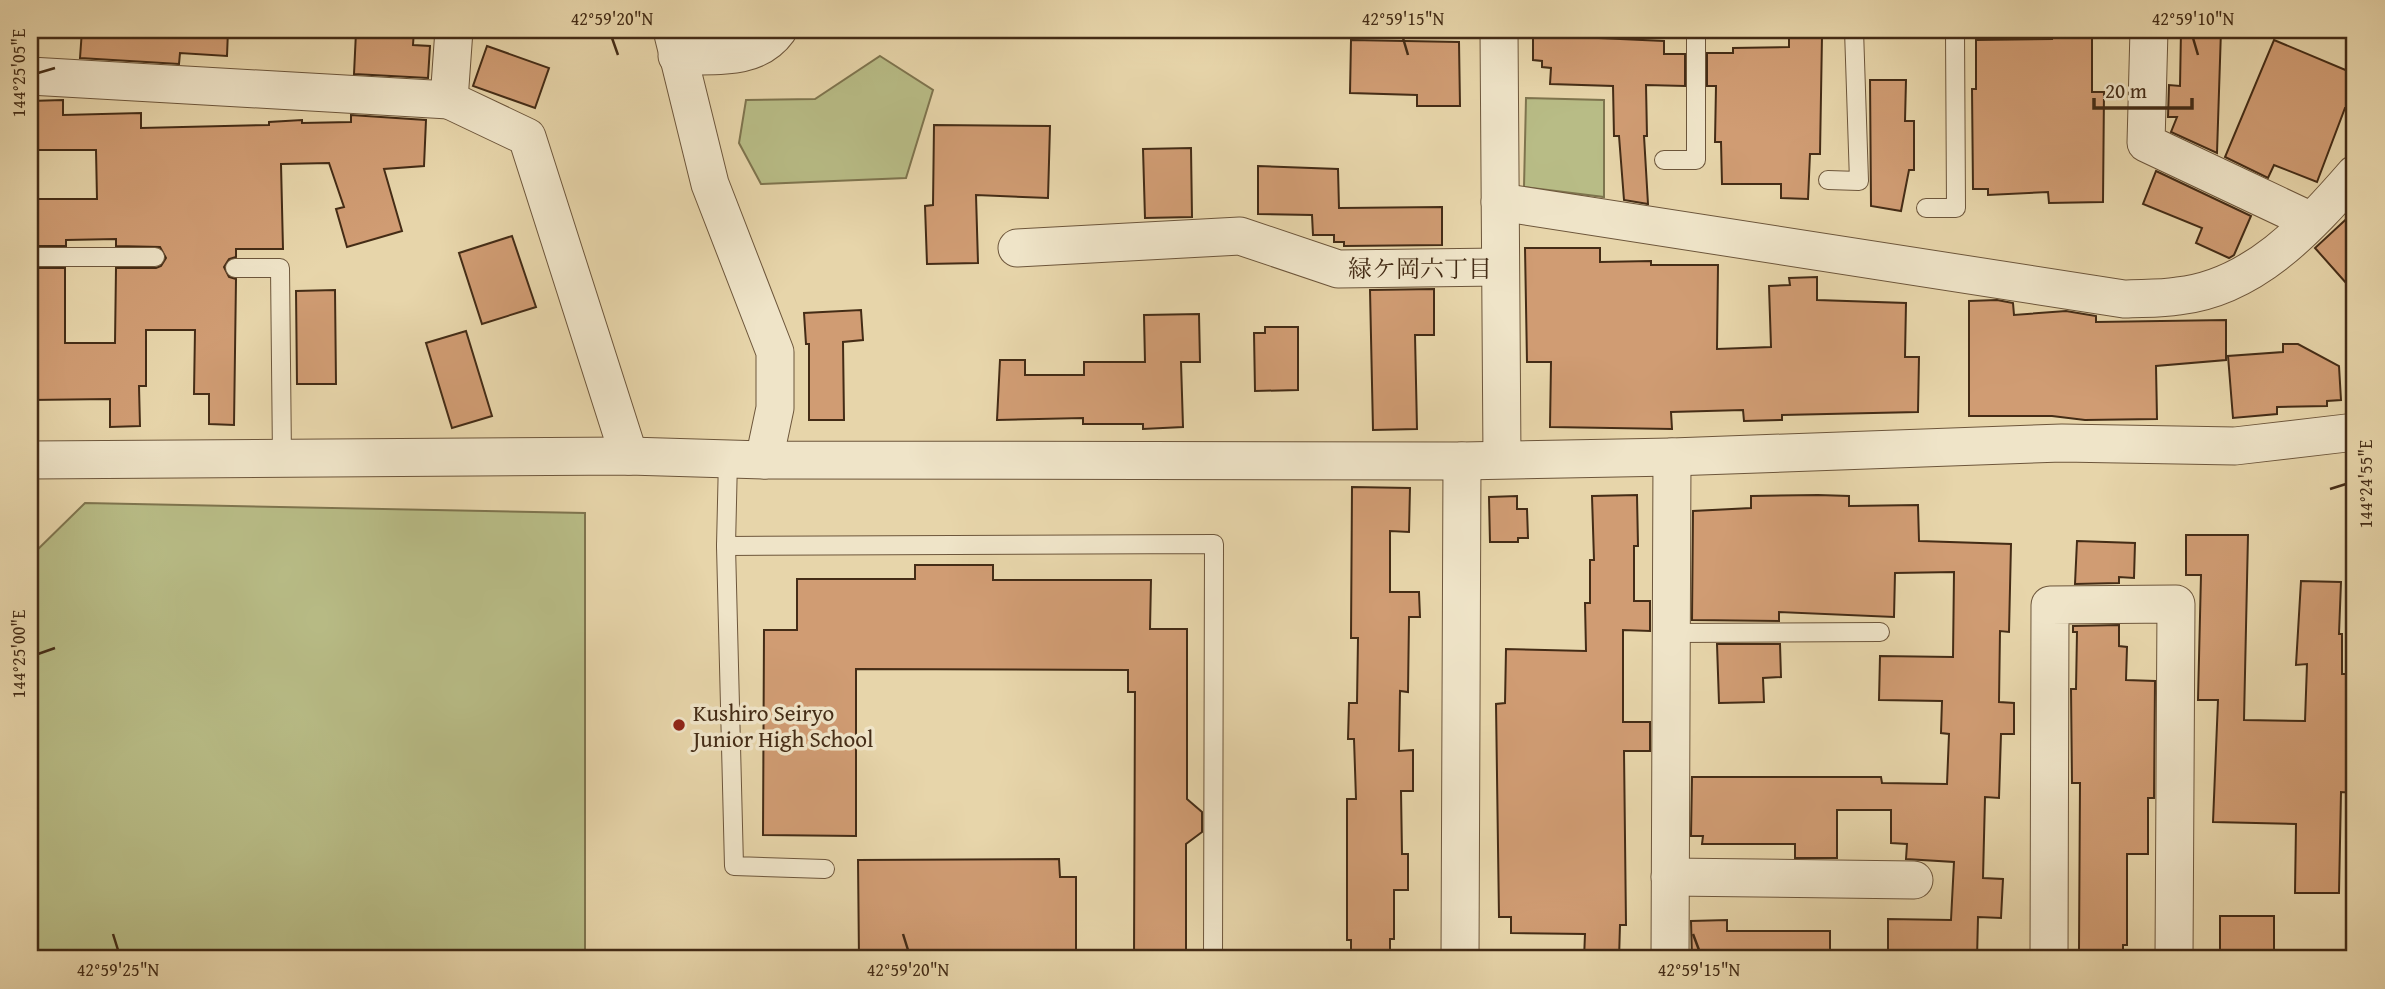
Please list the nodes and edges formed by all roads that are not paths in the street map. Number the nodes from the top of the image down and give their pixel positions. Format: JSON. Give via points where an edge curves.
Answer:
{"nodes":[{"id":1,"x":454,"y":30,"type":"edge"},
{"id":2,"x":778,"y":30,"type":"edge"},
{"id":3,"x":1499,"y":30,"type":"edge"},
{"id":4,"x":1696,"y":30,"type":"edge"},
{"id":5,"x":1854,"y":30,"type":"edge"},
{"id":6,"x":1955,"y":30,"type":"edge"},
{"id":7,"x":2149,"y":30,"type":"edge"},
{"id":8,"x":675,"y":43,"type":"edge"},
{"id":9,"x":30,"y":76,"type":"edge"},
{"id":10,"x":449,"y":100,"type":"junction"},
{"id":11,"x":1664,"y":160,"type":"dead end"},
{"id":12,"x":2355,"y":174,"type":"edge"},
{"id":13,"x":1828,"y":180,"type":"dead end"},
{"id":14,"x":1500,"y":202,"type":"junction"},
{"id":15,"x":1926,"y":208,"type":"dead end"},
{"id":16,"x":2309,"y":220,"type":"junction"},
{"id":17,"x":1017,"y":248,"type":"dead end"},
{"id":18,"x":30,"y":257,"type":"edge"},
{"id":19,"x":155,"y":257,"type":"dead end"},
{"id":20,"x":1500,"y":267,"type":"junction"},
{"id":21,"x":235,"y":268,"type":"dead end"},
{"id":22,"x":2355,"y":432,"type":"edge"},
{"id":23,"x":629,"y":456,"type":"junction"},
{"id":24,"x":1672,"y":457,"type":"junction"},
{"id":25,"x":282,"y":459,"type":"junction"},
{"id":26,"x":728,"y":459,"type":"junction"},
{"id":27,"x":1502,"y":459,"type":"junction"},
{"id":28,"x":30,"y":460,"type":"edge"},
{"id":29,"x":764,"y":460,"type":"junction"},
{"id":30,"x":1462,"y":461,"type":"junction"},
{"id":31,"x":726,"y":547,"type":"junction"},
{"id":32,"x":1880,"y":632,"type":"dead end"},
{"id":33,"x":1674,"y":634,"type":"junction"},
{"id":34,"x":824,"y":869,"type":"dead end"},
{"id":35,"x":1670,"y":877,"type":"junction"},
{"id":36,"x":1914,"y":880,"type":"dead end"},
{"id":37,"x":1213,"y":959,"type":"edge"},
{"id":38,"x":1460,"y":959,"type":"edge"},
{"id":39,"x":1670,"y":959,"type":"edge"},
{"id":40,"x":2049,"y":959,"type":"edge"},
{"id":41,"x":2174,"y":959,"type":"edge"}],
"edges":[{"from":1,"to":10,"type":"street"},
{"from":2,"to":8,"type":"street","via":[[768,43],[741,55]]},
{"from":3,"to":14,"type":"street"},
{"from":4,"to":11,"type":"lane","via":[[1696,160]]},
{"from":5,"to":13,"type":"lane","via":[[1859,181]]},
{"from":6,"to":15,"type":"lane","via":[[1956,208]]},
{"from":7,"to":16,"type":"street","via":[[2146,143]]},
{"from":8,"to":29,"type":"street","via":[[710,184],[775,352],[775,408]]},
{"from":9,"to":10,"type":"street"},
{"from":10,"to":23,"type":"street","via":[[527,137]]},
{"from":12,"to":16,"type":"street"},
{"from":14,"to":16,"type":"street","via":[[2124,299],[2180,296],[2229,283],[2265,264]]},
{"from":14,"to":20,"type":"street"},
{"from":17,"to":20,"type":"street","via":[[1240,236],[1338,269]]},
{"from":18,"to":19,"type":"lane"},
{"from":20,"to":27,"type":"street"},
{"from":21,"to":25,"type":"lane","via":[[280,268]]},
{"from":22,"to":24,"type":"street","via":[[2235,446],[2062,443]]},
{"from":23,"to":25,"type":"street"},
{"from":23,"to":26,"type":"street"},
{"from":24,"to":27,"type":"street"},
{"from":24,"to":33,"type":"street"},
{"from":25,"to":28,"type":"street"},
{"from":26,"to":29,"type":"street"},
{"from":26,"to":31,"type":"lane"},
{"from":27,"to":30,"type":"street"},
{"from":29,"to":30,"type":"street"},
{"from":30,"to":38,"type":"street"},
{"from":31,"to":34,"type":"lane","via":[[734,866]]},
{"from":31,"to":37,"type":"lane","via":[[1213,544]]},
{"from":32,"to":33,"type":"lane"},
{"from":33,"to":35,"type":"street"},
{"from":35,"to":36,"type":"street"},
{"from":35,"to":39,"type":"street"},
{"from":40,"to":41,"type":"street","via":[[2050,605],[2176,604]]}]}
